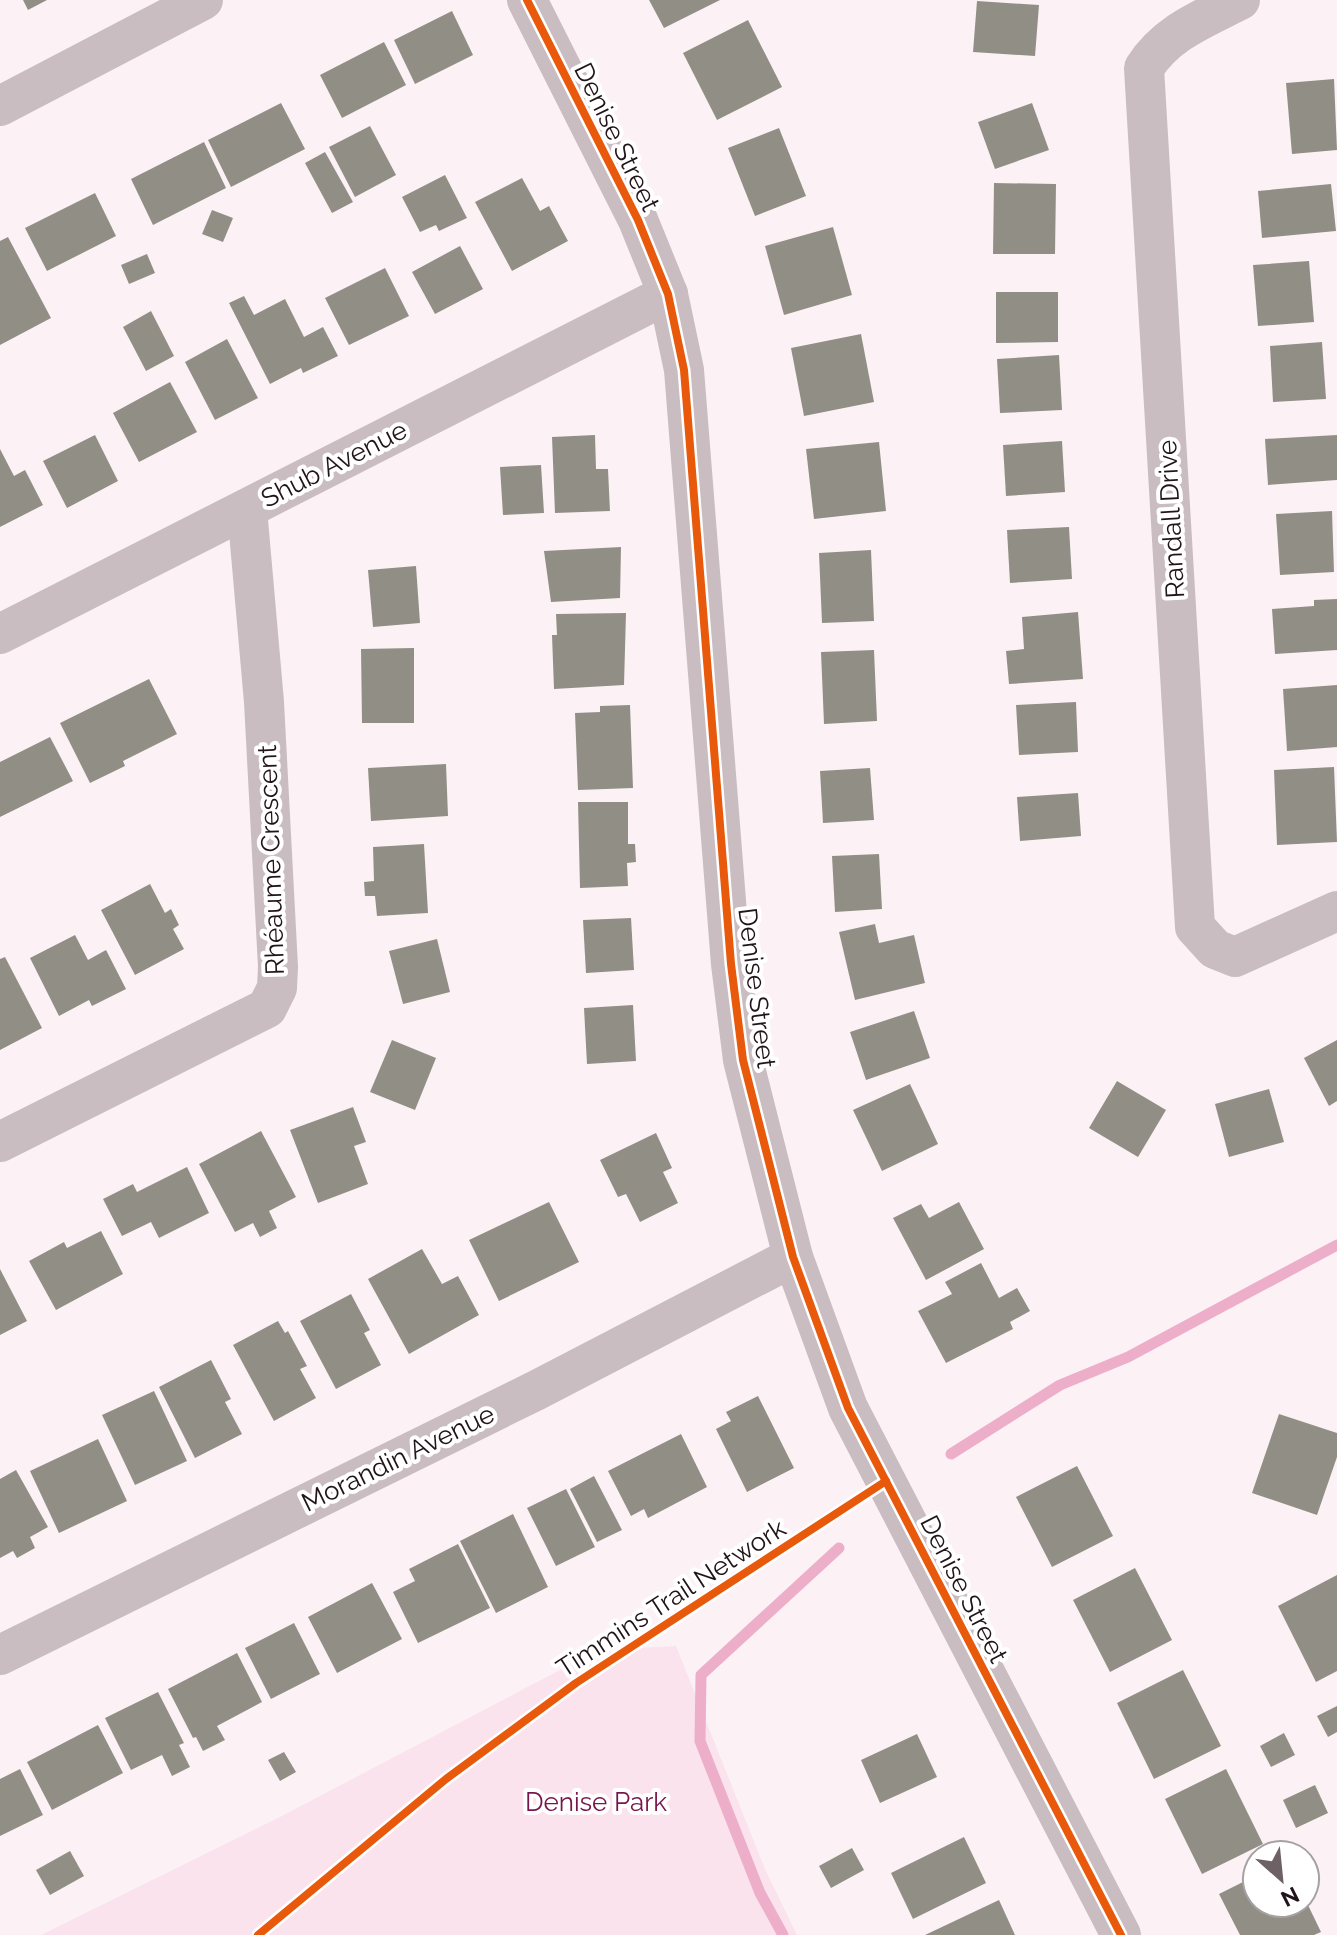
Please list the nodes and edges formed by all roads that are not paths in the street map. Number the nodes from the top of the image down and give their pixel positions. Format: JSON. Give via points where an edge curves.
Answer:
{"nodes":[{"id":1,"x":203,"y":0,"type":"edge"},
{"id":2,"x":527,"y":0,"type":"edge"},
{"id":3,"x":1240,"y":0,"type":"edge"},
{"id":4,"x":0,"y":106,"type":"edge"},
{"id":5,"x":668,"y":294,"type":"junction"},
{"id":6,"x":247,"y":509,"type":"junction"},
{"id":7,"x":0,"y":634,"type":"edge"},
{"id":8,"x":1337,"y":911,"type":"edge"},
{"id":9,"x":0,"y":1142,"type":"edge"},
{"id":10,"x":793,"y":1257,"type":"junction"},
{"id":11,"x":0,"y":1655,"type":"edge"},
{"id":12,"x":1121,"y":1935,"type":"edge"}],
"edges":[{"from":1,"to":4,"type":"street"},
{"from":2,"to":5,"type":"street","name":"Denise Street","via":[[638,220]]},
{"from":3,"to":8,"type":"street","name":"Randall Drive","via":[[1175,33],[1144,68],[1195,927],[1215,949],[1235,957]]},
{"from":5,"to":6,"type":"street","name":"Shub Avenue"},
{"from":5,"to":10,"type":"street","name":"Denise Street","via":[[684,370],[743,1060]]},
{"from":6,"to":7,"type":"street","name":"Shub Avenue"},
{"from":6,"to":9,"type":"street","name":"Rhéaume Crescent","via":[[264,702],[277,988],[267,1008]]},
{"from":10,"to":11,"type":"street","name":"Morandin Avenue","via":[[537,1390]]},
{"from":10,"to":12,"type":"street","name":"Denise Street","via":[[848,1408]]}]}
